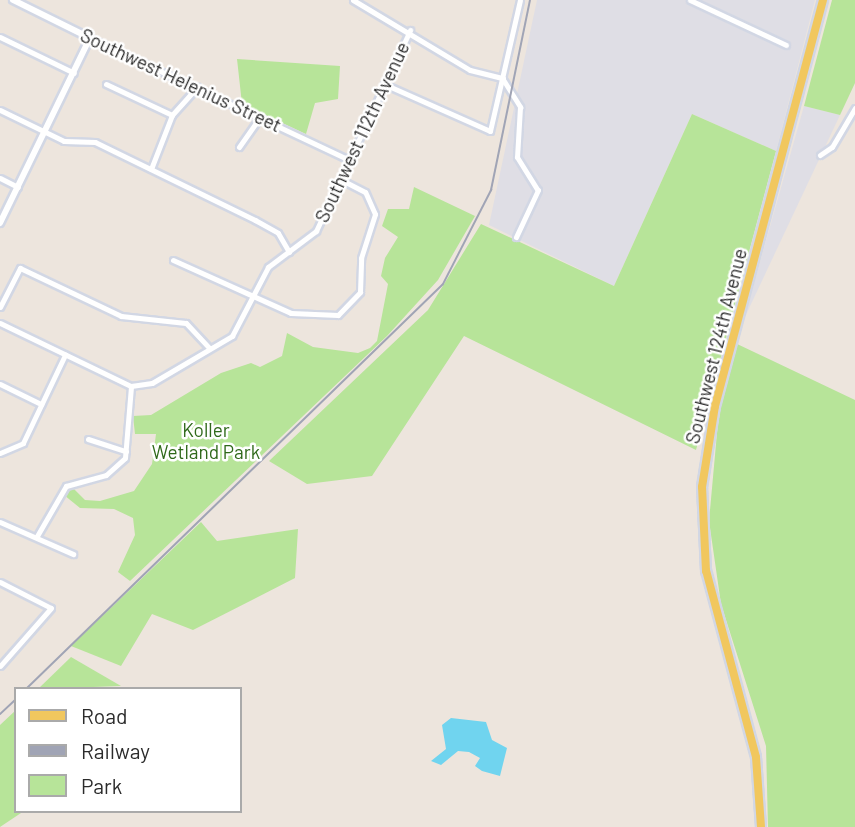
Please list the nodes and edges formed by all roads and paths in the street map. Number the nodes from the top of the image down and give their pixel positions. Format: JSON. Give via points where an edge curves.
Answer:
{"nodes":[{"id":1,"x":13,"y":0,"type":"edge"},
{"id":2,"x":353,"y":0,"type":"edge"},
{"id":3,"x":520,"y":0,"type":"edge"},
{"id":4,"x":690,"y":0,"type":"edge"},
{"id":5,"x":823,"y":0,"type":"edge"},
{"id":6,"x":410,"y":30,"type":"junction"},
{"id":7,"x":0,"y":37,"type":"edge"},
{"id":8,"x":90,"y":38,"type":"junction"},
{"id":9,"x":786,"y":46,"type":"dead end"},
{"id":10,"x":74,"y":73,"type":"junction"},
{"id":11,"x":503,"y":78,"type":"junction"},
{"id":12,"x":106,"y":84,"type":"dead end"},
{"id":13,"x":384,"y":84,"type":"junction"},
{"id":14,"x":197,"y":87,"type":"junction"},
{"id":15,"x":855,"y":108,"type":"edge"},
{"id":16,"x":0,"y":110,"type":"edge"},
{"id":17,"x":172,"y":115,"type":"junction"},
{"id":18,"x":260,"y":117,"type":"junction"},
{"id":19,"x":44,"y":132,"type":"junction"},
{"id":20,"x":239,"y":147,"type":"dead end"},
{"id":21,"x":820,"y":155,"type":"dead end"},
{"id":22,"x":349,"y":160,"type":"junction"},
{"id":23,"x":151,"y":169,"type":"junction"},
{"id":24,"x":0,"y":178,"type":"edge"},
{"id":25,"x":340,"y":179,"type":"junction"},
{"id":26,"x":18,"y":187,"type":"junction"},
{"id":27,"x":0,"y":223,"type":"edge"},
{"id":28,"x":516,"y":237,"type":"dead end"},
{"id":29,"x":289,"y":252,"type":"junction"},
{"id":30,"x":173,"y":260,"type":"dead end"},
{"id":31,"x":253,"y":297,"type":"junction"},
{"id":32,"x":0,"y":307,"type":"edge"},
{"id":33,"x":0,"y":323,"type":"edge"},
{"id":34,"x":209,"y":348,"type":"junction"},
{"id":35,"x":65,"y":355,"type":"junction"},
{"id":36,"x":0,"y":384,"type":"edge"},
{"id":37,"x":131,"y":386,"type":"junction"},
{"id":38,"x":41,"y":404,"type":"junction"},
{"id":39,"x":88,"y":439,"type":"dead end"},
{"id":40,"x":127,"y":451,"type":"junction"},
{"id":41,"x":0,"y":453,"type":"edge"},
{"id":42,"x":0,"y":522,"type":"edge"},
{"id":43,"x":37,"y":536,"type":"junction"},
{"id":44,"x":73,"y":554,"type":"dead end"},
{"id":45,"x":0,"y":582,"type":"edge"},
{"id":46,"x":1,"y":664,"type":"edge"},
{"id":47,"x":761,"y":827,"type":"edge"}],
"edges":[{"from":1,"to":8,"type":"street","name":"Southwest Helenius Street"},
{"from":2,"to":6,"type":"street"},
{"from":3,"to":11,"type":"street"},
{"from":4,"to":9,"type":"street"},
{"from":5,"to":47,"type":"main road","name":"Southwest 124th Avenue","via":[[715,406],[702,487],[706,570],[756,757]]},
{"from":6,"to":11,"type":"street","via":[[470,70]]},
{"from":6,"to":13,"type":"street","name":"Southwest 112th Avenue"},
{"from":7,"to":10,"type":"street"},
{"from":8,"to":10,"type":"street"},
{"from":8,"to":14,"type":"street","name":"Southwest Helenius Street"},
{"from":10,"to":19,"type":"street"},
{"from":11,"to":13,"type":"street","via":[[490,131]]},
{"from":11,"to":28,"type":"street","via":[[520,107],[517,157],[538,190]]},
{"from":12,"to":17,"type":"street"},
{"from":13,"to":22,"type":"street","name":"Southwest 112th Avenue"},
{"from":14,"to":17,"type":"street"},
{"from":14,"to":18,"type":"street","name":"Southwest Helenius Street"},
{"from":15,"to":21,"type":"street","via":[[832,147]]},
{"from":16,"to":19,"type":"street"},
{"from":17,"to":23,"type":"street"},
{"from":18,"to":20,"type":"street"},
{"from":18,"to":22,"type":"street","name":"Southwest Helenius Street"},
{"from":19,"to":23,"type":"street","via":[[64,141],[95,142]]},
{"from":19,"to":26,"type":"street"},
{"from":22,"to":25,"type":"street","name":"Southwest 112th Avenue"},
{"from":23,"to":29,"type":"street","via":[[274,229]]},
{"from":24,"to":26,"type":"street"},
{"from":25,"to":29,"type":"street","name":"Southwest 112th Avenue","via":[[313,236]]},
{"from":25,"to":31,"type":"street","via":[[365,192],[375,208],[358,298],[338,315],[317,319]]},
{"from":26,"to":27,"type":"street"},
{"from":29,"to":31,"type":"street","name":"Southwest 112th Avenue","via":[[268,267]]},
{"from":30,"to":31,"type":"street"},
{"from":31,"to":34,"type":"street","name":"Southwest 112th Avenue","via":[[232,336]]},
{"from":32,"to":34,"type":"street","via":[[20,268],[121,316],[186,323]]},
{"from":33,"to":35,"type":"street"},
{"from":34,"to":37,"type":"street","name":"Southwest 112th Avenue","via":[[152,383]]},
{"from":35,"to":37,"type":"street"},
{"from":35,"to":38,"type":"street"},
{"from":36,"to":38,"type":"street"},
{"from":37,"to":40,"type":"street"},
{"from":38,"to":41,"type":"street","via":[[21,446]]},
{"from":39,"to":40,"type":"street"},
{"from":40,"to":43,"type":"street","via":[[106,475],[66,485],[55,495]]},
{"from":42,"to":43,"type":"street"},
{"from":43,"to":44,"type":"street"},
{"from":45,"to":46,"type":"street","via":[[51,608]]}]}
